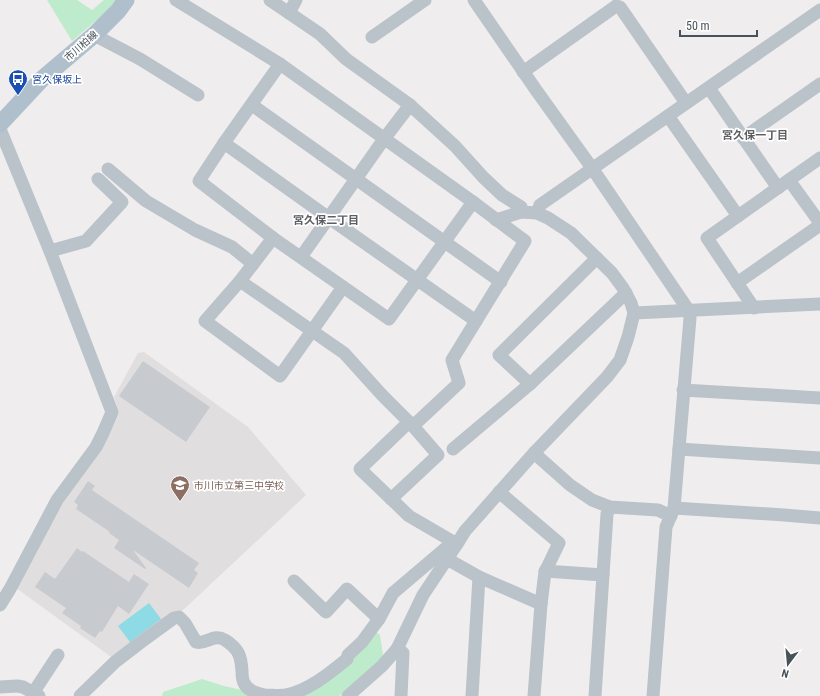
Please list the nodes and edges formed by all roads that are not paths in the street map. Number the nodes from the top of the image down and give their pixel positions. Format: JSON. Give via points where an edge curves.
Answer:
{"nodes":[{"id":1,"x":126,"y":0,"type":"edge"},
{"id":2,"x":176,"y":0,"type":"edge"},
{"id":3,"x":270,"y":0,"type":"edge"},
{"id":4,"x":296,"y":0,"type":"edge"},
{"id":5,"x":425,"y":0,"type":"edge"},
{"id":6,"x":474,"y":0,"type":"edge"},
{"id":7,"x":820,"y":10,"type":"edge"},
{"id":8,"x":289,"y":13,"type":"junction"},
{"id":9,"x":94,"y":35,"type":"junction"},
{"id":10,"x":372,"y":37,"type":"dead end"},
{"id":11,"x":280,"y":64,"type":"junction"},
{"id":12,"x":523,"y":72,"type":"junction"},
{"id":13,"x":820,"y":84,"type":"edge"},
{"id":14,"x":709,"y":88,"type":"junction"},
{"id":15,"x":198,"y":95,"type":"dead end"},
{"id":16,"x":686,"y":104,"type":"junction"},
{"id":17,"x":252,"y":105,"type":"junction"},
{"id":18,"x":410,"y":105,"type":"junction"},
{"id":19,"x":668,"y":116,"type":"junction"},
{"id":20,"x":0,"y":124,"type":"edge"},
{"id":21,"x":0,"y":129,"type":"edge"},
{"id":22,"x":384,"y":138,"type":"junction"},
{"id":23,"x":744,"y":138,"type":"junction"},
{"id":24,"x":224,"y":143,"type":"junction"},
{"id":25,"x":820,"y":158,"type":"edge"},
{"id":26,"x":592,"y":168,"type":"junction"},
{"id":27,"x":108,"y":169,"type":"dead end"},
{"id":28,"x":98,"y":179,"type":"dead end"},
{"id":29,"x":356,"y":179,"type":"junction"},
{"id":30,"x":783,"y":184,"type":"junction"},
{"id":31,"x":473,"y":202,"type":"junction"},
{"id":32,"x":521,"y":212,"type":"junction"},
{"id":33,"x":537,"y":213,"type":"junction"},
{"id":34,"x":738,"y":216,"type":"junction"},
{"id":35,"x":329,"y":218,"type":"junction"},
{"id":36,"x":496,"y":220,"type":"junction"},
{"id":37,"x":820,"y":224,"type":"edge"},
{"id":38,"x":273,"y":238,"type":"junction"},
{"id":39,"x":445,"y":242,"type":"junction"},
{"id":40,"x":50,"y":251,"type":"junction"},
{"id":41,"x":301,"y":258,"type":"junction"},
{"id":42,"x":597,"y":258,"type":"junction"},
{"id":43,"x":254,"y":264,"type":"junction"},
{"id":44,"x":417,"y":280,"type":"junction"},
{"id":45,"x":240,"y":281,"type":"junction"},
{"id":46,"x":501,"y":282,"type":"junction"},
{"id":47,"x":737,"y":283,"type":"junction"},
{"id":48,"x":344,"y":288,"type":"junction"},
{"id":49,"x":626,"y":293,"type":"junction"},
{"id":50,"x":818,"y":301,"type":"edge"},
{"id":51,"x":754,"y":308,"type":"junction"},
{"id":52,"x":689,"y":311,"type":"junction"},
{"id":53,"x":634,"y":313,"type":"junction"},
{"id":54,"x":476,"y":321,"type":"junction"},
{"id":55,"x":312,"y":332,"type":"junction"},
{"id":56,"x":530,"y":384,"type":"junction"},
{"id":57,"x":683,"y":390,"type":"junction"},
{"id":58,"x":820,"y":398,"type":"edge"},
{"id":59,"x":411,"y":424,"type":"junction"},
{"id":60,"x":454,"y":449,"type":"dead end"},
{"id":61,"x":679,"y":449,"type":"junction"},
{"id":62,"x":534,"y":453,"type":"junction"},
{"id":63,"x":820,"y":458,"type":"edge"},
{"id":64,"x":499,"y":492,"type":"junction"},
{"id":65,"x":391,"y":499,"type":"junction"},
{"id":66,"x":610,"y":507,"type":"junction"},
{"id":67,"x":672,"y":512,"type":"junction"},
{"id":68,"x":820,"y":518,"type":"edge"},
{"id":69,"x":455,"y":543,"type":"junction"},
{"id":70,"x":447,"y":559,"type":"junction"},
{"id":71,"x":545,"y":571,"type":"junction"},
{"id":72,"x":603,"y":575,"type":"junction"},
{"id":73,"x":479,"y":577,"type":"junction"},
{"id":74,"x":294,"y":581,"type":"dead end"},
{"id":75,"x":541,"y":604,"type":"junction"},
{"id":76,"x":0,"y":605,"type":"edge"},
{"id":77,"x":379,"y":619,"type":"junction"},
{"id":78,"x":397,"y":649,"type":"junction"},
{"id":79,"x":58,"y":655,"type":"dead end"},
{"id":80,"x":0,"y":687,"type":"edge"},
{"id":81,"x":36,"y":694,"type":"edge"},
{"id":82,"x":80,"y":696,"type":"edge"},
{"id":83,"x":348,"y":696,"type":"edge"},
{"id":84,"x":401,"y":696,"type":"edge"},
{"id":85,"x":472,"y":696,"type":"edge"},
{"id":86,"x":534,"y":696,"type":"edge"},
{"id":87,"x":595,"y":696,"type":"edge"},
{"id":88,"x":653,"y":696,"type":"edge"}],
"edges":[{"from":1,"to":9,"type":"main road","name":"市川柏線"},
{"from":2,"to":11,"type":"street"},
{"from":3,"to":8,"type":"street"},
{"from":4,"to":8,"type":"street"},
{"from":5,"to":10,"type":"street"},
{"from":6,"to":12,"type":"street"},
{"from":7,"to":14,"type":"street"},
{"from":8,"to":18,"type":"street","via":[[320,34],[346,59]]},
{"from":9,"to":15,"type":"street","via":[[140,59]]},
{"from":9,"to":20,"type":"main road","name":"市川柏線","via":[[42,79]]},
{"from":11,"to":17,"type":"street"},
{"from":11,"to":22,"type":"street"},
{"from":12,"to":16,"type":"street","via":[[616,6],[620,7]]},
{"from":12,"to":26,"type":"street"},
{"from":13,"to":23,"type":"street"},
{"from":14,"to":16,"type":"street"},
{"from":14,"to":23,"type":"street"},
{"from":16,"to":19,"type":"street"},
{"from":17,"to":24,"type":"street"},
{"from":17,"to":29,"type":"street"},
{"from":18,"to":22,"type":"street"},
{"from":18,"to":32,"type":"street","via":[[455,146],[502,195],[521,207]]},
{"from":19,"to":26,"type":"street"},
{"from":19,"to":34,"type":"street"},
{"from":21,"to":40,"type":"street"},
{"from":22,"to":29,"type":"street"},
{"from":22,"to":31,"type":"street"},
{"from":23,"to":30,"type":"street"},
{"from":24,"to":35,"type":"street"},
{"from":24,"to":38,"type":"street","via":[[199,181]]},
{"from":25,"to":30,"type":"street"},
{"from":26,"to":33,"type":"street","via":[[540,205]]},
{"from":26,"to":52,"type":"street"},
{"from":27,"to":43,"type":"street","via":[[146,201],[194,230],[232,247]]},
{"from":28,"to":40,"type":"street","via":[[122,202],[86,241]]},
{"from":29,"to":35,"type":"street"},
{"from":29,"to":39,"type":"street"},
{"from":30,"to":34,"type":"street"},
{"from":30,"to":37,"type":"street"},
{"from":31,"to":36,"type":"street"},
{"from":31,"to":39,"type":"street"},
{"from":32,"to":33,"type":"street"},
{"from":32,"to":36,"type":"street"},
{"from":33,"to":42,"type":"street","via":[[571,233]]},
{"from":34,"to":47,"type":"street","via":[[707,238]]},
{"from":35,"to":41,"type":"street"},
{"from":35,"to":44,"type":"street"},
{"from":36,"to":46,"type":"street","via":[[525,241]]},
{"from":37,"to":47,"type":"street"},
{"from":38,"to":41,"type":"street"},
{"from":38,"to":43,"type":"street"},
{"from":39,"to":44,"type":"street"},
{"from":39,"to":46,"type":"street"},
{"from":40,"to":76,"type":"street","via":[[112,412],[96,447],[57,500]]},
{"from":41,"to":48,"type":"street"},
{"from":42,"to":49,"type":"street"},
{"from":42,"to":56,"type":"street","via":[[499,355]]},
{"from":43,"to":45,"type":"street"},
{"from":44,"to":48,"type":"street","via":[[389,319]]},
{"from":44,"to":54,"type":"street"},
{"from":45,"to":55,"type":"street"},
{"from":45,"to":55,"type":"street","via":[[205,321],[280,376]]},
{"from":46,"to":54,"type":"street"},
{"from":47,"to":51,"type":"street"},
{"from":48,"to":55,"type":"street"},
{"from":49,"to":53,"type":"street"},
{"from":49,"to":56,"type":"street"},
{"from":50,"to":51,"type":"street"},
{"from":51,"to":52,"type":"street"},
{"from":52,"to":53,"type":"street"},
{"from":52,"to":57,"type":"street"},
{"from":53,"to":62,"type":"street","via":[[620,360]]},
{"from":54,"to":59,"type":"street","via":[[452,360],[459,383]]},
{"from":55,"to":59,"type":"street","via":[[344,353]]},
{"from":56,"to":60,"type":"street"},
{"from":57,"to":58,"type":"street"},
{"from":57,"to":61,"type":"street"},
{"from":59,"to":65,"type":"street","via":[[438,455]]},
{"from":59,"to":65,"type":"street","via":[[360,469]]},
{"from":61,"to":63,"type":"street"},
{"from":61,"to":67,"type":"street"},
{"from":62,"to":64,"type":"street"},
{"from":62,"to":66,"type":"street","via":[[570,486],[592,500]]},
{"from":64,"to":69,"type":"street"},
{"from":64,"to":71,"type":"street","via":[[559,542]]},
{"from":65,"to":69,"type":"street","via":[[409,516]]},
{"from":66,"to":67,"type":"street"},
{"from":66,"to":72,"type":"street","via":[[607,514]]},
{"from":67,"to":68,"type":"street"},
{"from":67,"to":88,"type":"street","via":[[666,527]]},
{"from":69,"to":70,"type":"street"},
{"from":69,"to":77,"type":"street","via":[[394,594]]},
{"from":70,"to":73,"type":"street"},
{"from":70,"to":78,"type":"street","via":[[423,596]]},
{"from":71,"to":72,"type":"street"},
{"from":71,"to":75,"type":"street"},
{"from":72,"to":87,"type":"street"},
{"from":73,"to":75,"type":"street"},
{"from":73,"to":85,"type":"street"},
{"from":74,"to":77,"type":"street","via":[[326,612],[347,589]]},
{"from":75,"to":86,"type":"street"},
{"from":77,"to":82,"type":"street","via":[[347,659],[325,677],[298,691],[274,696],[252,692],[248,688],[243,681],[240,656],[224,639],[218,637],[196,642],[182,620],[179,617],[174,618],[115,662]]},
{"from":78,"to":83,"type":"street"},
{"from":78,"to":84,"type":"street","via":[[403,653]]},
{"from":79,"to":81,"type":"street"},
{"from":80,"to":81,"type":"street","via":[[23,687]]}]}
